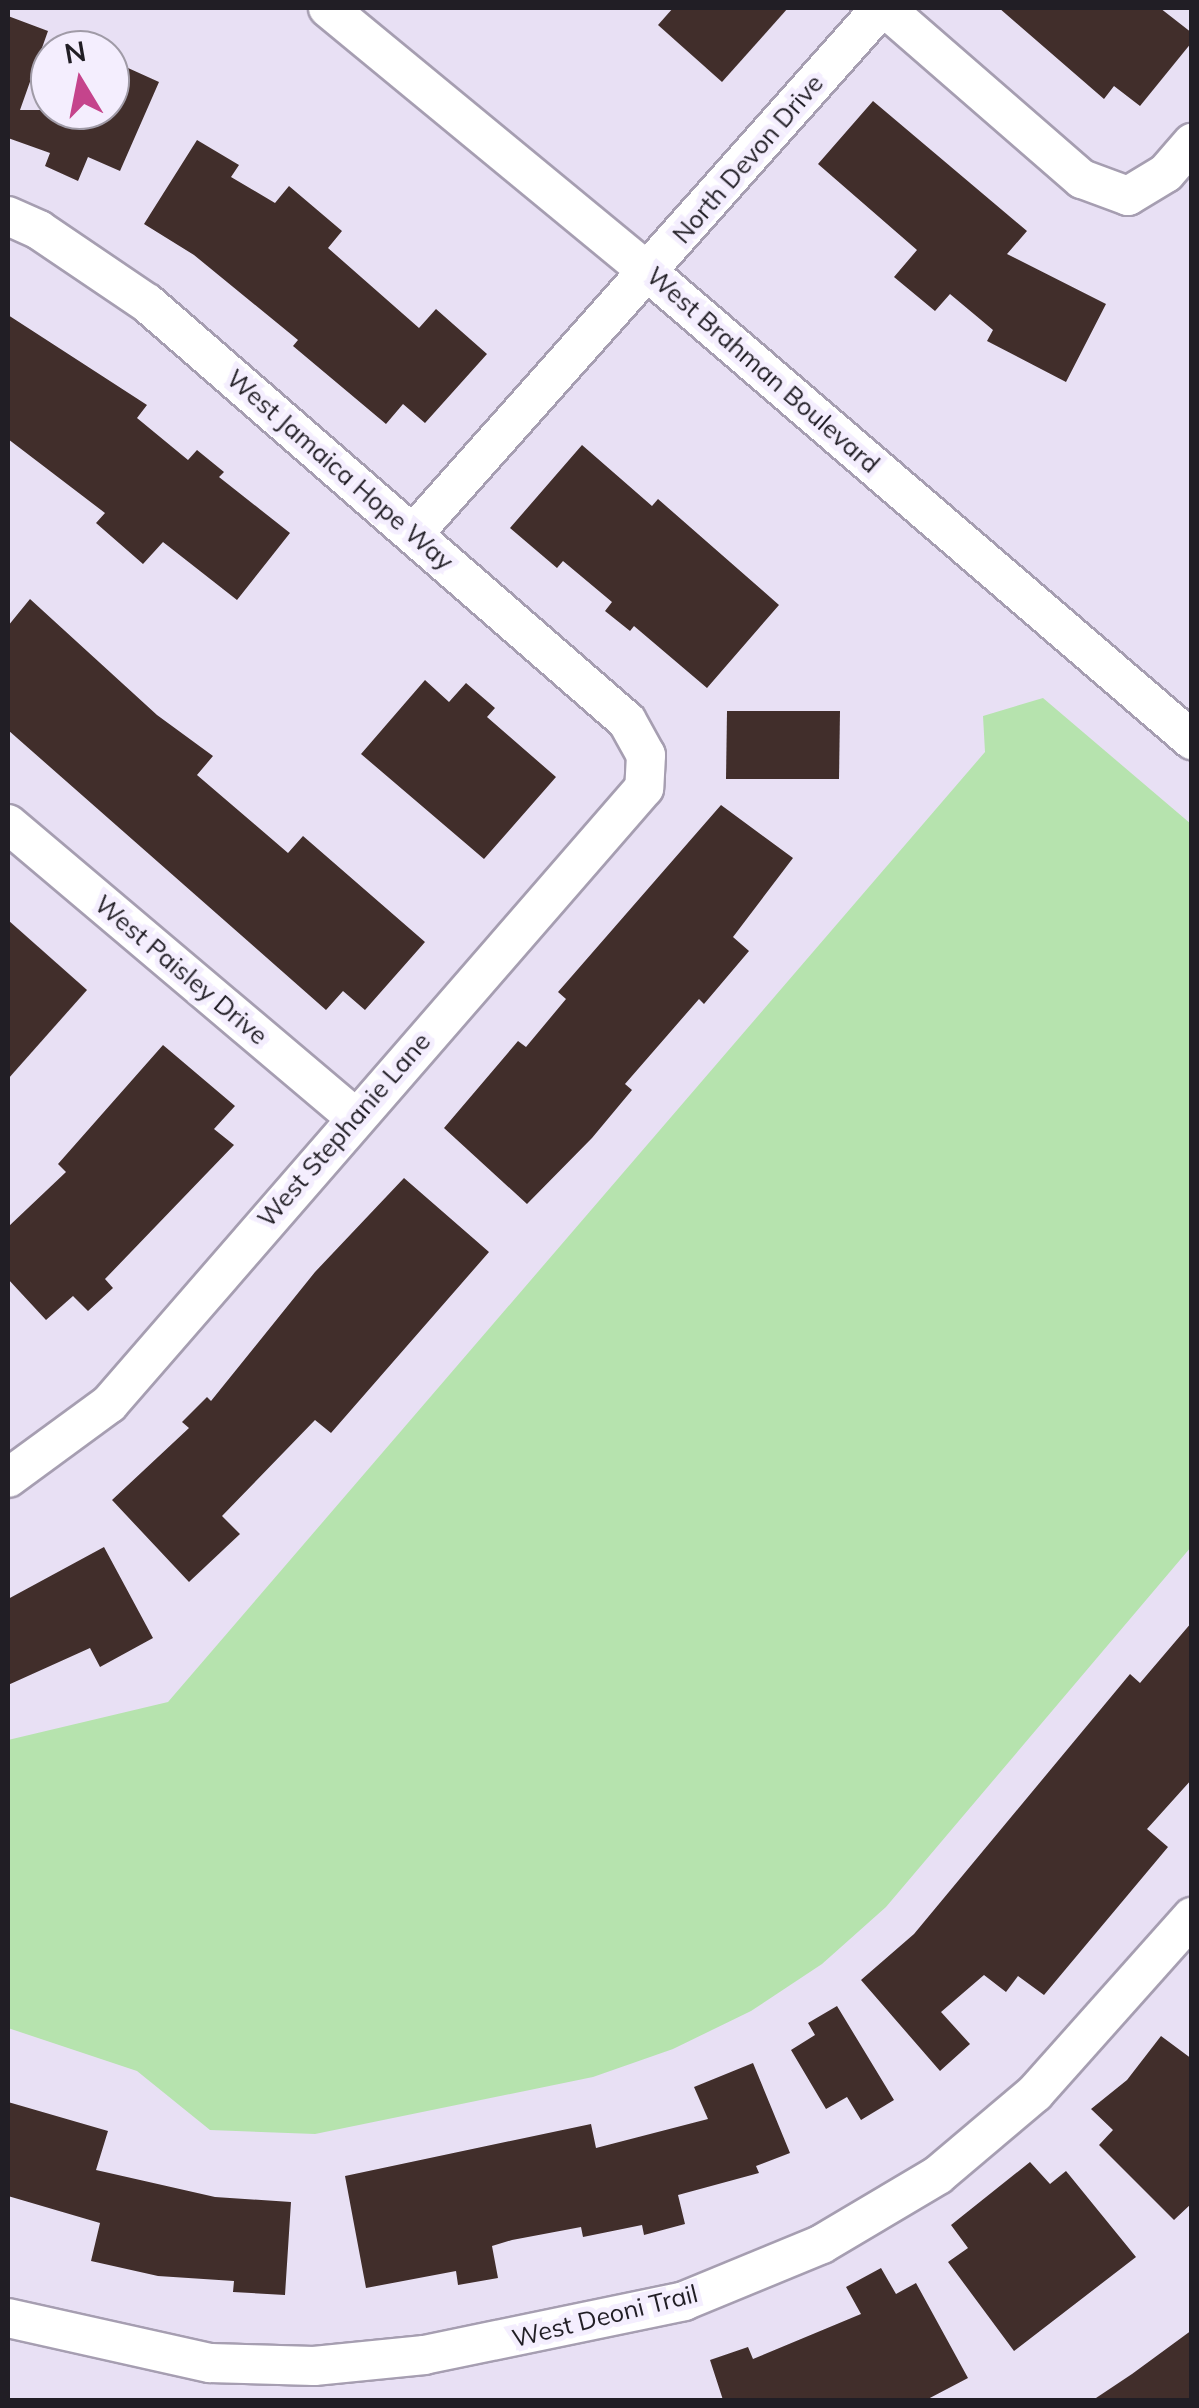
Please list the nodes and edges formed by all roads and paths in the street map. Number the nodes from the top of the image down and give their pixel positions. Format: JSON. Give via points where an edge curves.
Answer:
{"nodes":[{"id":1,"x":328,"y":8,"type":"edge"},
{"id":2,"x":883,"y":8,"type":"edge"},
{"id":3,"x":1192,"y":143,"type":"edge"},
{"id":4,"x":8,"y":216,"type":"edge"},
{"id":5,"x":648,"y":272,"type":"junction"},
{"id":6,"x":414,"y":533,"type":"junction"},
{"id":7,"x":1192,"y":740,"type":"edge"},
{"id":8,"x":646,"y":755,"type":"joint"},
{"id":9,"x":8,"y":824,"type":"edge"},
{"id":10,"x":354,"y":1116,"type":"junction"},
{"id":11,"x":8,"y":1478,"type":"edge"},
{"id":12,"x":1192,"y":1917,"type":"edge"},
{"id":13,"x":8,"y":2318,"type":"edge"},
{"id":14,"x":314,"y":2384,"type":"edge"}],
"edges":[{"from":1,"to":5,"type":"street","name":"West Brahman Boulevard"},
{"from":2,"to":3,"type":"street","via":[[1082,179],[1128,196],[1166,173]]},
{"from":2,"to":5,"type":"street","name":"North Devon Drive"},
{"from":4,"to":6,"type":"street","name":"West Jamaica Hope Way","via":[[146,303]]},
{"from":5,"to":6,"type":"street","name":"North Devon Drive"},
{"from":5,"to":7,"type":"street","name":"West Brahman Boulevard"},
{"from":6,"to":8,"type":"street","name":"West Jamaica Hope Way","via":[[627,721]]},
{"from":8,"to":10,"type":"street","name":"West Stephanie Lane","via":[[644,788]]},
{"from":9,"to":10,"type":"street","name":"West Paisley Drive"},
{"from":10,"to":11,"type":"street","name":"West Stephanie Lane","via":[[109,1404]]},
{"from":12,"to":14,"type":"street","name":"West Deoni Trail","via":[[1035,2093],[938,2175],[822,2244],[684,2301]]},
{"from":13,"to":14,"type":"street","name":"West Deoni Trail"}]}
